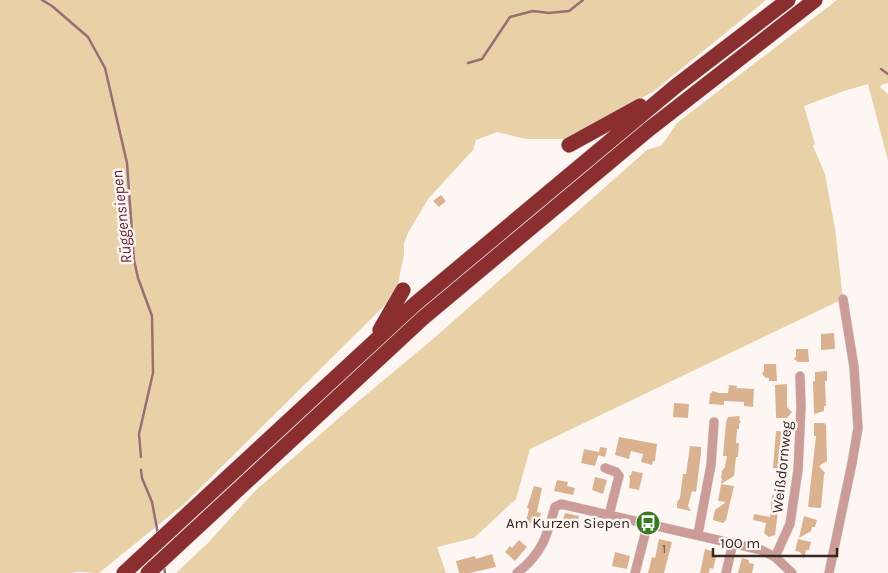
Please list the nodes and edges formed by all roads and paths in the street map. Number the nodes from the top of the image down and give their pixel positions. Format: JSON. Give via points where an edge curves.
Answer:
{"nodes":[{"id":1,"x":788,"y":0,"type":"edge"},
{"id":2,"x":815,"y":0,"type":"edge"},
{"id":3,"x":676,"y":86,"type":"junction"},
{"id":4,"x":569,"y":145,"type":"dead end"},
{"id":5,"x":403,"y":290,"type":"dead end"},
{"id":6,"x":843,"y":299,"type":"dead end"},
{"id":7,"x":800,"y":376,"type":"dead end"},
{"id":8,"x":325,"y":387,"type":"junction"},
{"id":9,"x":714,"y":422,"type":"dead end"},
{"id":10,"x":605,"y":468,"type":"dead end"},
{"id":11,"x":605,"y":514,"type":"junction"},
{"id":12,"x":648,"y":523,"type":"junction"},
{"id":13,"x":698,"y":534,"type":"junction"},
{"id":14,"x":733,"y":543,"type":"junction"},
{"id":15,"x":775,"y":556,"type":"junction"},
{"id":16,"x":124,"y":573,"type":"edge"},
{"id":17,"x":148,"y":573,"type":"edge"},
{"id":18,"x":517,"y":573,"type":"edge"},
{"id":19,"x":635,"y":573,"type":"edge"},
{"id":20,"x":726,"y":573,"type":"edge"},
{"id":21,"x":792,"y":573,"type":"edge"},
{"id":22,"x":828,"y":573,"type":"edge"}],
"edges":[{"from":1,"to":3,"type":"highway"},
{"from":2,"to":17,"type":"highway","via":[[648,130],[423,318]]},
{"from":3,"to":4,"type":"highway"},
{"from":3,"to":8,"type":"highway","via":[[415,304]]},
{"from":5,"to":8,"type":"highway","via":[[382,328],[336,370]]},
{"from":6,"to":22,"type":"street","via":[[854,367],[858,428]]},
{"from":7,"to":15,"type":"street","name":"Weißdornweg","via":[[798,470],[790,524]]},
{"from":8,"to":16,"type":"highway"},
{"from":9,"to":13,"type":"street","via":[[710,474]]},
{"from":10,"to":11,"type":"street","via":[[619,476]]},
{"from":11,"to":12,"type":"street"},
{"from":11,"to":18,"type":"street","via":[[557,505],[544,544]]},
{"from":12,"to":13,"type":"street"},
{"from":12,"to":19,"type":"street"},
{"from":13,"to":14,"type":"street"},
{"from":14,"to":15,"type":"street"},
{"from":14,"to":20,"type":"street"},
{"from":15,"to":21,"type":"street"}]}
